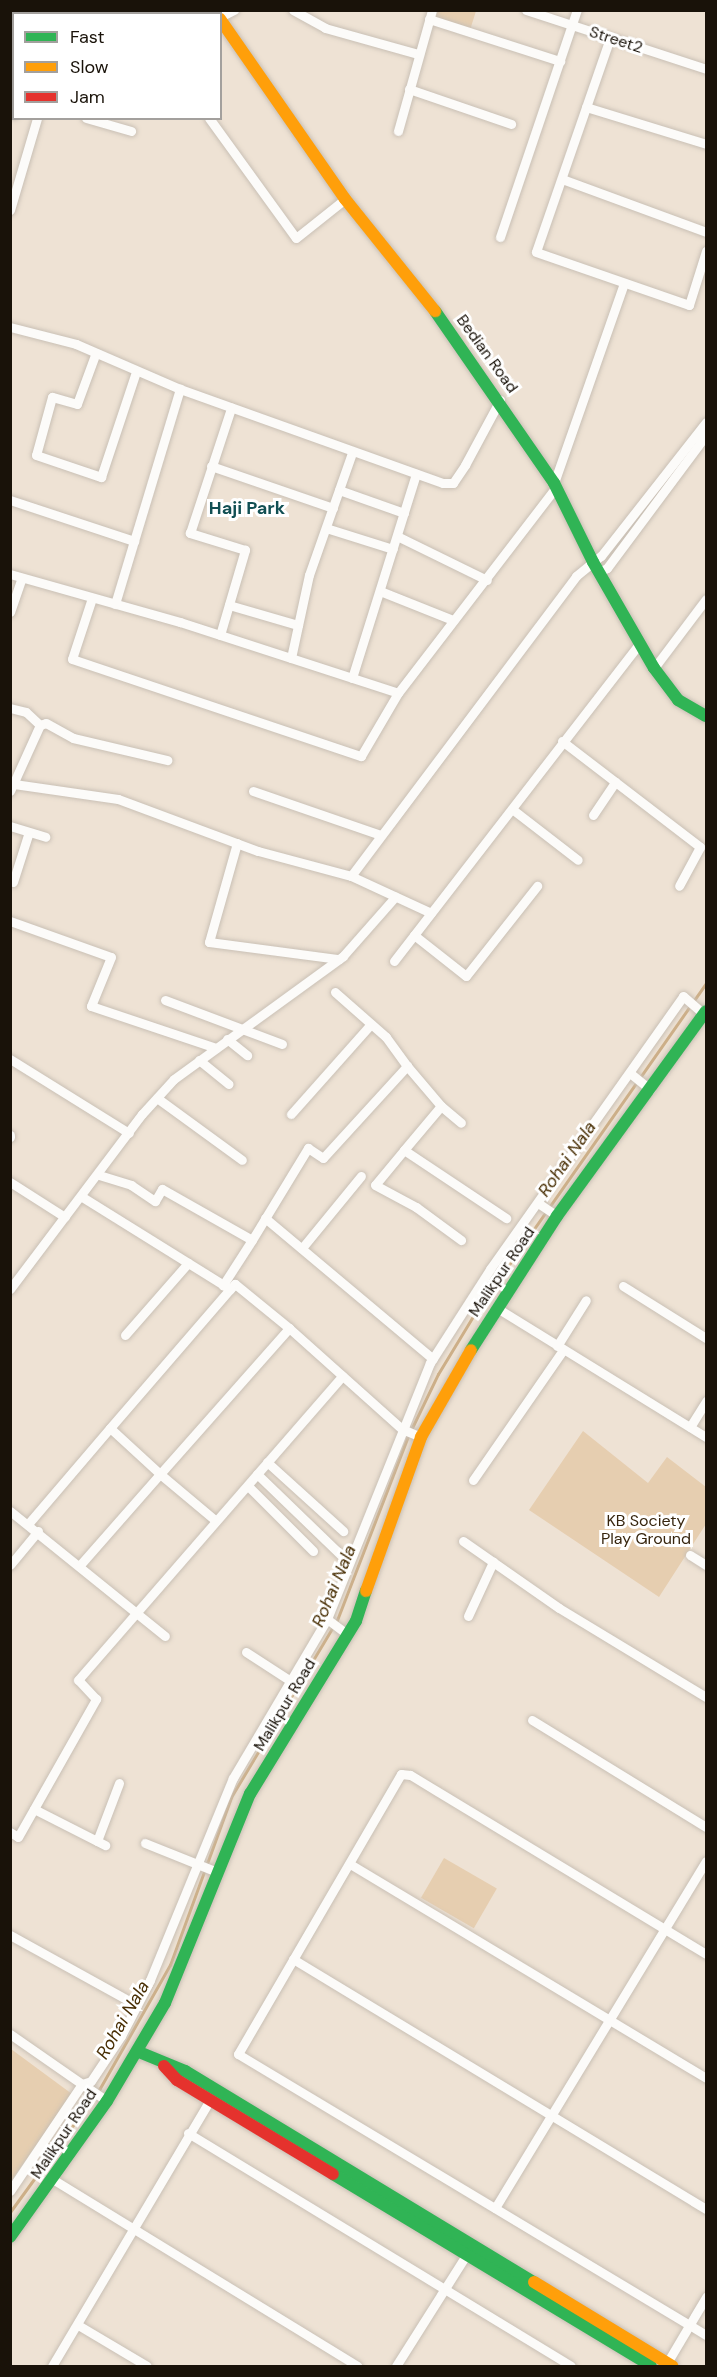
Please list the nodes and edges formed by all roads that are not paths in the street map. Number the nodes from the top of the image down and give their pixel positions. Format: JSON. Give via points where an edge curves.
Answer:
{"nodes":[{"id":1,"x":293,"y":10,"type":"edge"},
{"id":2,"x":526,"y":10,"type":"edge"},
{"id":3,"x":577,"y":10,"type":"edge"},
{"id":4,"x":538,"y":12,"type":"edge"},
{"id":5,"x":431,"y":15,"type":"edge"},
{"id":6,"x":222,"y":21,"type":"edge"},
{"id":7,"x":572,"y":26,"type":"junction"},
{"id":8,"x":610,"y":38,"type":"junction"},
{"id":9,"x":418,"y":54,"type":"junction"},
{"id":10,"x":560,"y":61,"type":"junction"},
{"id":11,"x":706,"y":69,"type":"edge"},
{"id":12,"x":410,"y":89,"type":"junction"},
{"id":13,"x":586,"y":107,"type":"junction"},
{"id":14,"x":35,"y":120,"type":"edge"},
{"id":15,"x":93,"y":120,"type":"edge"},
{"id":16,"x":210,"y":120,"type":"edge"},
{"id":17,"x":511,"y":124,"type":"dead end"},
{"id":18,"x":131,"y":131,"type":"dead end"},
{"id":19,"x":398,"y":131,"type":"dead end"},
{"id":20,"x":706,"y":144,"type":"edge"},
{"id":21,"x":562,"y":178,"type":"junction"},
{"id":22,"x":345,"y":199,"type":"junction"},
{"id":23,"x":10,"y":210,"type":"edge"},
{"id":24,"x":706,"y":232,"type":"edge"},
{"id":25,"x":500,"y":237,"type":"dead end"},
{"id":26,"x":706,"y":251,"type":"edge"},
{"id":27,"x":624,"y":283,"type":"junction"},
{"id":28,"x":10,"y":327,"type":"edge"},
{"id":29,"x":95,"y":355,"type":"junction"},
{"id":30,"x":136,"y":372,"type":"junction"},
{"id":31,"x":180,"y":389,"type":"junction"},
{"id":32,"x":500,"y":400,"type":"junction"},
{"id":33,"x":231,"y":408,"type":"junction"},
{"id":34,"x":706,"y":422,"type":"edge"},
{"id":35,"x":706,"y":435,"type":"edge"},
{"id":36,"x":352,"y":453,"type":"junction"},
{"id":37,"x":211,"y":466,"type":"junction"},
{"id":38,"x":416,"y":474,"type":"junction"},
{"id":39,"x":555,"y":485,"type":"junction"},
{"id":40,"x":339,"y":490,"type":"junction"},
{"id":41,"x":10,"y":500,"type":"edge"},
{"id":42,"x":333,"y":508,"type":"junction"},
{"id":43,"x":404,"y":513,"type":"junction"},
{"id":44,"x":641,"y":514,"type":"junction"},
{"id":45,"x":326,"y":528,"type":"junction"},
{"id":46,"x":397,"y":536,"type":"junction"},
{"id":47,"x":134,"y":541,"type":"junction"},
{"id":48,"x":393,"y":549,"type":"junction"},
{"id":49,"x":596,"y":567,"type":"junction"},
{"id":50,"x":10,"y":574,"type":"edge"},
{"id":51,"x":22,"y":578,"type":"junction"},
{"id":52,"x":487,"y":580,"type":"junction"},
{"id":53,"x":380,"y":591,"type":"junction"},
{"id":54,"x":92,"y":598,"type":"junction"},
{"id":55,"x":706,"y":599,"type":"edge"},
{"id":56,"x":115,"y":604,"type":"junction"},
{"id":57,"x":229,"y":605,"type":"junction"},
{"id":58,"x":10,"y":612,"type":"edge"},
{"id":59,"x":453,"y":620,"type":"junction"},
{"id":60,"x":298,"y":625,"type":"junction"},
{"id":61,"x":220,"y":635,"type":"junction"},
{"id":62,"x":640,"y":643,"type":"junction"},
{"id":63,"x":291,"y":658,"type":"junction"},
{"id":64,"x":654,"y":668,"type":"junction"},
{"id":65,"x":352,"y":678,"type":"junction"},
{"id":66,"x":398,"y":693,"type":"junction"},
{"id":67,"x":10,"y":708,"type":"edge"},
{"id":68,"x":706,"y":716,"type":"edge"},
{"id":69,"x":40,"y":725,"type":"junction"},
{"id":70,"x":562,"y":741,"type":"junction"},
{"id":71,"x":167,"y":760,"type":"dead end"},
{"id":72,"x":615,"y":782,"type":"junction"},
{"id":73,"x":12,"y":787,"type":"edge"},
{"id":74,"x":253,"y":791,"type":"dead end"},
{"id":75,"x":512,"y":809,"type":"junction"},
{"id":76,"x":592,"y":815,"type":"dead end"},
{"id":77,"x":10,"y":826,"type":"edge"},
{"id":78,"x":29,"y":832,"type":"junction"},
{"id":79,"x":381,"y":836,"type":"junction"},
{"id":80,"x":45,"y":837,"type":"dead end"},
{"id":81,"x":237,"y":843,"type":"junction"},
{"id":82,"x":703,"y":845,"type":"edge"},
{"id":83,"x":578,"y":860,"type":"dead end"},
{"id":84,"x":351,"y":876,"type":"junction"},
{"id":85,"x":13,"y":882,"type":"dead end"},
{"id":86,"x":537,"y":886,"type":"dead end"},
{"id":87,"x":679,"y":886,"type":"dead end"},
{"id":88,"x":395,"y":897,"type":"junction"},
{"id":89,"x":431,"y":914,"type":"junction"},
{"id":90,"x":10,"y":921,"type":"edge"},
{"id":91,"x":414,"y":934,"type":"junction"},
{"id":92,"x":339,"y":959,"type":"junction"},
{"id":93,"x":394,"y":961,"type":"dead end"},
{"id":94,"x":335,"y":992,"type":"dead end"},
{"id":95,"x":165,"y":1000,"type":"dead end"},
{"id":96,"x":703,"y":1012,"type":"edge"},
{"id":97,"x":371,"y":1024,"type":"junction"},
{"id":98,"x":244,"y":1027,"type":"junction"},
{"id":99,"x":227,"y":1040,"type":"junction"},
{"id":100,"x":282,"y":1044,"type":"dead end"},
{"id":101,"x":216,"y":1048,"type":"junction"},
{"id":102,"x":247,"y":1055,"type":"dead end"},
{"id":103,"x":10,"y":1059,"type":"edge"},
{"id":104,"x":199,"y":1060,"type":"junction"},
{"id":105,"x":407,"y":1066,"type":"junction"},
{"id":106,"x":632,"y":1075,"type":"junction"},
{"id":107,"x":229,"y":1084,"type":"dead end"},
{"id":108,"x":647,"y":1087,"type":"junction"},
{"id":109,"x":157,"y":1098,"type":"junction"},
{"id":110,"x":441,"y":1106,"type":"junction"},
{"id":111,"x":291,"y":1114,"type":"dead end"},
{"id":112,"x":461,"y":1123,"type":"dead end"},
{"id":113,"x":129,"y":1133,"type":"junction"},
{"id":114,"x":404,"y":1150,"type":"junction"},
{"id":115,"x":242,"y":1160,"type":"dead end"},
{"id":116,"x":99,"y":1175,"type":"junction"},
{"id":117,"x":361,"y":1176,"type":"dead end"},
{"id":118,"x":10,"y":1182,"type":"edge"},
{"id":119,"x":82,"y":1197,"type":"junction"},
{"id":120,"x":539,"y":1204,"type":"junction"},
{"id":121,"x":554,"y":1214,"type":"junction"},
{"id":122,"x":65,"y":1217,"type":"junction"},
{"id":123,"x":266,"y":1218,"type":"junction"},
{"id":124,"x":506,"y":1218,"type":"dead end"},
{"id":125,"x":252,"y":1240,"type":"junction"},
{"id":126,"x":461,"y":1240,"type":"dead end"},
{"id":127,"x":302,"y":1248,"type":"junction"},
{"id":128,"x":188,"y":1263,"type":"junction"},
{"id":129,"x":623,"y":1286,"type":"dead end"},
{"id":130,"x":226,"y":1287,"type":"junction"},
{"id":131,"x":10,"y":1289,"type":"edge"},
{"id":132,"x":586,"y":1300,"type":"dead end"},
{"id":133,"x":497,"y":1308,"type":"junction"},
{"id":134,"x":289,"y":1328,"type":"junction"},
{"id":135,"x":125,"y":1335,"type":"dead end"},
{"id":136,"x":706,"y":1338,"type":"edge"},
{"id":137,"x":560,"y":1348,"type":"junction"},
{"id":138,"x":433,"y":1359,"type":"junction"},
{"id":139,"x":342,"y":1376,"type":"junction"},
{"id":140,"x":706,"y":1401,"type":"edge"},
{"id":141,"x":690,"y":1427,"type":"junction"},
{"id":142,"x":110,"y":1428,"type":"junction"},
{"id":143,"x":402,"y":1429,"type":"junction"},
{"id":144,"x":418,"y":1436,"type":"junction"},
{"id":145,"x":706,"y":1437,"type":"edge"},
{"id":146,"x":267,"y":1462,"type":"junction"},
{"id":147,"x":160,"y":1474,"type":"junction"},
{"id":148,"x":258,"y":1474,"type":"junction"},
{"id":149,"x":473,"y":1480,"type":"dead end"},
{"id":150,"x":248,"y":1486,"type":"junction"},
{"id":151,"x":10,"y":1511,"type":"edge"},
{"id":152,"x":216,"y":1521,"type":"junction"},
{"id":153,"x":28,"y":1524,"type":"junction"},
{"id":154,"x":38,"y":1531,"type":"junction"},
{"id":155,"x":343,"y":1531,"type":"dead end"},
{"id":156,"x":463,"y":1541,"type":"dead end"},
{"id":157,"x":313,"y":1551,"type":"dead end"},
{"id":158,"x":690,"y":1555,"type":"dead end"},
{"id":159,"x":345,"y":1559,"type":"dead end"},
{"id":160,"x":493,"y":1562,"type":"junction"},
{"id":161,"x":10,"y":1565,"type":"edge"},
{"id":162,"x":80,"y":1565,"type":"junction"},
{"id":163,"x":706,"y":1565,"type":"edge"},
{"id":164,"x":135,"y":1613,"type":"junction"},
{"id":165,"x":468,"y":1616,"type":"dead end"},
{"id":166,"x":329,"y":1621,"type":"junction"},
{"id":167,"x":344,"y":1633,"type":"junction"},
{"id":168,"x":165,"y":1636,"type":"dead end"},
{"id":169,"x":246,"y":1652,"type":"dead end"},
{"id":170,"x":289,"y":1680,"type":"junction"},
{"id":171,"x":706,"y":1697,"type":"edge"},
{"id":172,"x":532,"y":1720,"type":"dead end"},
{"id":173,"x":119,"y":1784,"type":"dead end"},
{"id":174,"x":34,"y":1809,"type":"junction"},
{"id":175,"x":706,"y":1827,"type":"edge"},
{"id":176,"x":10,"y":1832,"type":"edge"},
{"id":177,"x":145,"y":1843,"type":"dead end"},
{"id":178,"x":706,"y":1861,"type":"edge"},
{"id":179,"x":195,"y":1864,"type":"junction"},
{"id":180,"x":350,"y":1864,"type":"junction"},
{"id":181,"x":214,"y":1871,"type":"junction"},
{"id":182,"x":666,"y":1928,"type":"junction"},
{"id":183,"x":10,"y":1935,"type":"edge"},
{"id":184,"x":706,"y":1954,"type":"edge"},
{"id":185,"x":293,"y":1959,"type":"junction"},
{"id":186,"x":137,"y":2006,"type":"junction"},
{"id":187,"x":609,"y":2022,"type":"junction"},
{"id":188,"x":10,"y":2034,"type":"edge"},
{"id":189,"x":139,"y":2052,"type":"junction"},
{"id":190,"x":163,"y":2065,"type":"junction"},
{"id":191,"x":706,"y":2078,"type":"edge"},
{"id":192,"x":82,"y":2084,"type":"junction"},
{"id":193,"x":105,"y":2100,"type":"junction"},
{"id":194,"x":210,"y":2100,"type":"junction"},
{"id":195,"x":550,"y":2115,"type":"junction"},
{"id":196,"x":188,"y":2133,"type":"junction"},
{"id":197,"x":54,"y":2180,"type":"junction"},
{"id":198,"x":10,"y":2191,"type":"edge"},
{"id":199,"x":495,"y":2208,"type":"junction"},
{"id":200,"x":706,"y":2209,"type":"edge"},
{"id":201,"x":132,"y":2227,"type":"junction"},
{"id":202,"x":10,"y":2237,"type":"edge"},
{"id":203,"x":473,"y":2243,"type":"junction"},
{"id":204,"x":466,"y":2254,"type":"junction"},
{"id":205,"x":448,"y":2289,"type":"junction"},
{"id":206,"x":706,"y":2297,"type":"edge"},
{"id":207,"x":78,"y":2325,"type":"junction"},
{"id":208,"x":690,"y":2325,"type":"junction"},
{"id":209,"x":706,"y":2335,"type":"edge"},
{"id":210,"x":670,"y":2365,"type":"edge"},
{"id":211,"x":52,"y":2367,"type":"edge"},
{"id":212,"x":147,"y":2367,"type":"edge"},
{"id":213,"x":358,"y":2367,"type":"edge"},
{"id":214,"x":396,"y":2367,"type":"edge"},
{"id":215,"x":571,"y":2367,"type":"edge"},
{"id":216,"x":651,"y":2367,"type":"edge"}],
"edges":[{"from":1,"to":9,"type":"street","via":[[325,28]]},
{"from":2,"to":4,"type":"street","name":"Street2"},
{"from":3,"to":7,"type":"street"},
{"from":4,"to":7,"type":"street","name":"Street2"},
{"from":5,"to":9,"type":"street"},
{"from":5,"to":10,"type":"street"},
{"from":6,"to":22,"type":"street","name":"Bedian Road"},
{"from":7,"to":8,"type":"street","name":"Street2"},
{"from":7,"to":10,"type":"street"},
{"from":8,"to":11,"type":"street","name":"Street2"},
{"from":8,"to":13,"type":"street"},
{"from":9,"to":12,"type":"street"},
{"from":10,"to":25,"type":"street"},
{"from":12,"to":17,"type":"street"},
{"from":12,"to":19,"type":"street"},
{"from":13,"to":20,"type":"street"},
{"from":13,"to":21,"type":"street"},
{"from":14,"to":23,"type":"street"},
{"from":15,"to":18,"type":"street"},
{"from":16,"to":22,"type":"street","via":[[296,238]]},
{"from":21,"to":24,"type":"street"},
{"from":21,"to":27,"type":"street","via":[[536,252]]},
{"from":22,"to":32,"type":"street","name":"Bedian Road","via":[[407,273]]},
{"from":26,"to":27,"type":"street","via":[[689,305]]},
{"from":27,"to":39,"type":"street"},
{"from":28,"to":29,"type":"street","via":[[76,344]]},
{"from":29,"to":30,"type":"street"},
{"from":29,"to":30,"type":"street","via":[[78,404],[52,397],[36,455],[101,477]]},
{"from":30,"to":31,"type":"street"},
{"from":31,"to":33,"type":"street"},
{"from":31,"to":47,"type":"street"},
{"from":32,"to":38,"type":"street","via":[[453,483]]},
{"from":32,"to":39,"type":"street","name":"Bedian Road"},
{"from":33,"to":36,"type":"street"},
{"from":33,"to":37,"type":"street"},
{"from":34,"to":44,"type":"street"},
{"from":35,"to":44,"type":"street"},
{"from":36,"to":38,"type":"street"},
{"from":36,"to":40,"type":"street"},
{"from":37,"to":42,"type":"street"},
{"from":37,"to":57,"type":"street","via":[[190,533],[245,550]]},
{"from":38,"to":43,"type":"street"},
{"from":39,"to":49,"type":"street","name":"Bedian Road"},
{"from":39,"to":52,"type":"street"},
{"from":40,"to":42,"type":"street"},
{"from":40,"to":43,"type":"street"},
{"from":41,"to":47,"type":"street"},
{"from":42,"to":45,"type":"street"},
{"from":43,"to":46,"type":"street"},
{"from":44,"to":49,"type":"street"},
{"from":45,"to":48,"type":"street"},
{"from":45,"to":60,"type":"street"},
{"from":46,"to":48,"type":"street"},
{"from":46,"to":52,"type":"street"},
{"from":47,"to":56,"type":"street"},
{"from":48,"to":53,"type":"street"},
{"from":49,"to":62,"type":"street","name":"Bedian Road"},
{"from":49,"to":79,"type":"street","via":[[576,576]]},
{"from":50,"to":51,"type":"street"},
{"from":51,"to":54,"type":"street"},
{"from":51,"to":58,"type":"street"},
{"from":52,"to":59,"type":"street"},
{"from":53,"to":59,"type":"street"},
{"from":53,"to":65,"type":"street"},
{"from":54,"to":56,"type":"street"},
{"from":54,"to":66,"type":"street","via":[[72,659],[361,756]]},
{"from":55,"to":64,"type":"street"},
{"from":56,"to":61,"type":"street"},
{"from":57,"to":60,"type":"street"},
{"from":57,"to":61,"type":"street"},
{"from":59,"to":66,"type":"street"},
{"from":60,"to":63,"type":"street"},
{"from":61,"to":63,"type":"street"},
{"from":62,"to":64,"type":"street","name":"Bedian Road"},
{"from":62,"to":70,"type":"street"},
{"from":63,"to":65,"type":"street"},
{"from":64,"to":68,"type":"street","name":"Bedian Road","via":[[678,700]]},
{"from":65,"to":66,"type":"street"},
{"from":67,"to":69,"type":"street","via":[[26,712]]},
{"from":69,"to":71,"type":"street","via":[[46,723],[73,738]]},
{"from":69,"to":73,"type":"street"},
{"from":70,"to":72,"type":"street"},
{"from":70,"to":75,"type":"street"},
{"from":72,"to":76,"type":"street"},
{"from":72,"to":82,"type":"street"},
{"from":73,"to":81,"type":"street","via":[[118,800]]},
{"from":74,"to":79,"type":"street"},
{"from":75,"to":83,"type":"street"},
{"from":75,"to":89,"type":"street"},
{"from":77,"to":78,"type":"street"},
{"from":78,"to":80,"type":"street"},
{"from":78,"to":85,"type":"street"},
{"from":79,"to":84,"type":"street"},
{"from":81,"to":84,"type":"street"},
{"from":81,"to":92,"type":"street","via":[[209,942]]},
{"from":82,"to":87,"type":"street"},
{"from":84,"to":88,"type":"street"},
{"from":86,"to":91,"type":"street","via":[[466,976]]},
{"from":88,"to":89,"type":"street"},
{"from":88,"to":92,"type":"street"},
{"from":89,"to":91,"type":"street"},
{"from":90,"to":101,"type":"street","via":[[111,957],[91,1006]]},
{"from":91,"to":93,"type":"street"},
{"from":92,"to":98,"type":"street"},
{"from":94,"to":97,"type":"street"},
{"from":95,"to":98,"type":"street"},
{"from":96,"to":106,"type":"street","via":[[683,996]]},
{"from":96,"to":108,"type":"street","name":"Malikpur Road"},
{"from":97,"to":105,"type":"street"},
{"from":97,"to":111,"type":"street"},
{"from":98,"to":99,"type":"street"},
{"from":98,"to":100,"type":"street"},
{"from":99,"to":101,"type":"street"},
{"from":99,"to":102,"type":"street"},
{"from":101,"to":104,"type":"street"},
{"from":103,"to":113,"type":"street"},
{"from":104,"to":107,"type":"street"},
{"from":104,"to":109,"type":"street"},
{"from":105,"to":110,"type":"street"},
{"from":105,"to":123,"type":"street","via":[[323,1158],[308,1148]]},
{"from":106,"to":108,"type":"street"},
{"from":106,"to":120,"type":"street"},
{"from":108,"to":121,"type":"street","name":"Malikpur Road"},
{"from":109,"to":113,"type":"street"},
{"from":109,"to":115,"type":"street"},
{"from":110,"to":112,"type":"street"},
{"from":110,"to":114,"type":"street"},
{"from":113,"to":116,"type":"street"},
{"from":114,"to":124,"type":"street"},
{"from":114,"to":126,"type":"street","via":[[375,1185],[416,1207]]},
{"from":116,"to":119,"type":"street"},
{"from":116,"to":125,"type":"street","via":[[131,1185],[155,1201],[162,1189]]},
{"from":117,"to":127,"type":"street"},
{"from":118,"to":122,"type":"street"},
{"from":119,"to":122,"type":"street"},
{"from":119,"to":128,"type":"street"},
{"from":120,"to":121,"type":"street"},
{"from":120,"to":138,"type":"street"},
{"from":121,"to":133,"type":"street","name":"Malikpur Road"},
{"from":122,"to":131,"type":"street"},
{"from":123,"to":125,"type":"street"},
{"from":123,"to":127,"type":"street"},
{"from":125,"to":130,"type":"street"},
{"from":127,"to":138,"type":"street"},
{"from":128,"to":130,"type":"street"},
{"from":128,"to":135,"type":"street"},
{"from":129,"to":136,"type":"street"},
{"from":130,"to":134,"type":"street","via":[[235,1284]]},
{"from":130,"to":142,"type":"street"},
{"from":132,"to":137,"type":"street"},
{"from":133,"to":137,"type":"street"},
{"from":133,"to":144,"type":"street","name":"Malikpur Road"},
{"from":134,"to":139,"type":"street"},
{"from":134,"to":147,"type":"street"},
{"from":137,"to":141,"type":"street"},
{"from":137,"to":149,"type":"street"},
{"from":138,"to":143,"type":"street"},
{"from":139,"to":143,"type":"street"},
{"from":139,"to":146,"type":"street"},
{"from":140,"to":141,"type":"street"},
{"from":141,"to":145,"type":"street"},
{"from":142,"to":147,"type":"street"},
{"from":142,"to":153,"type":"street"},
{"from":143,"to":144,"type":"street"},
{"from":143,"to":166,"type":"street"},
{"from":144,"to":167,"type":"street","name":"Malikpur Road","via":[[356,1621]]},
{"from":146,"to":148,"type":"street"},
{"from":146,"to":155,"type":"street"},
{"from":147,"to":152,"type":"street"},
{"from":147,"to":162,"type":"street"},
{"from":148,"to":150,"type":"street"},
{"from":148,"to":159,"type":"street"},
{"from":150,"to":152,"type":"street"},
{"from":150,"to":157,"type":"street"},
{"from":151,"to":153,"type":"street"},
{"from":152,"to":164,"type":"street"},
{"from":153,"to":154,"type":"street"},
{"from":154,"to":161,"type":"street"},
{"from":154,"to":162,"type":"street"},
{"from":156,"to":160,"type":"street"},
{"from":158,"to":163,"type":"street"},
{"from":160,"to":165,"type":"street"},
{"from":160,"to":171,"type":"street","via":[[559,1608]]},
{"from":162,"to":164,"type":"street"},
{"from":164,"to":168,"type":"street"},
{"from":164,"to":174,"type":"street","via":[[78,1680],[96,1699]]},
{"from":166,"to":167,"type":"street"},
{"from":166,"to":170,"type":"street"},
{"from":167,"to":181,"type":"street","name":"Malikpur Road","via":[[250,1794]]},
{"from":169,"to":170,"type":"street"},
{"from":170,"to":179,"type":"street","via":[[233,1778]]},
{"from":172,"to":175,"type":"street"},
{"from":173,"to":174,"type":"street","via":[[101,1843]]},
{"from":174,"to":176,"type":"street","via":[[18,1837]]},
{"from":177,"to":179,"type":"street"},
{"from":178,"to":182,"type":"street"},
{"from":179,"to":181,"type":"street"},
{"from":179,"to":186,"type":"street"},
{"from":180,"to":182,"type":"street","via":[[395,1780],[401,1774],[410,1775]]},
{"from":180,"to":185,"type":"street"},
{"from":180,"to":187,"type":"street"},
{"from":181,"to":189,"type":"street","name":"Malikpur Road","via":[[165,2003]]},
{"from":182,"to":184,"type":"street"},
{"from":182,"to":187,"type":"street"},
{"from":183,"to":186,"type":"street"},
{"from":185,"to":195,"type":"street"},
{"from":185,"to":199,"type":"street","via":[[241,2048],[238,2054],[242,2060]]},
{"from":186,"to":192,"type":"street","via":[[91,2081]]},
{"from":187,"to":191,"type":"street"},
{"from":187,"to":195,"type":"street"},
{"from":188,"to":192,"type":"street"},
{"from":189,"to":190,"type":"street"},
{"from":189,"to":193,"type":"street","name":"Malikpur Road"},
{"from":190,"to":194,"type":"street","via":[[177,2080]]},
{"from":190,"to":203,"type":"street","via":[[185,2071]]},
{"from":192,"to":193,"type":"street"},
{"from":192,"to":198,"type":"street"},
{"from":193,"to":197,"type":"street","name":"Malikpur Road"},
{"from":194,"to":196,"type":"street"},
{"from":194,"to":204,"type":"street"},
{"from":195,"to":199,"type":"street"},
{"from":195,"to":200,"type":"street"},
{"from":196,"to":201,"type":"street"},
{"from":196,"to":205,"type":"street"},
{"from":197,"to":201,"type":"street"},
{"from":197,"to":202,"type":"street","name":"Malikpur Road"},
{"from":199,"to":208,"type":"street"},
{"from":201,"to":207,"type":"street"},
{"from":201,"to":213,"type":"street"},
{"from":203,"to":204,"type":"street"},
{"from":203,"to":210,"type":"street"},
{"from":204,"to":205,"type":"street"},
{"from":204,"to":216,"type":"street"},
{"from":205,"to":214,"type":"street"},
{"from":205,"to":215,"type":"street"},
{"from":206,"to":208,"type":"street"},
{"from":207,"to":211,"type":"street"},
{"from":207,"to":212,"type":"street"},
{"from":208,"to":209,"type":"street"},
{"from":208,"to":210,"type":"street"}]}
